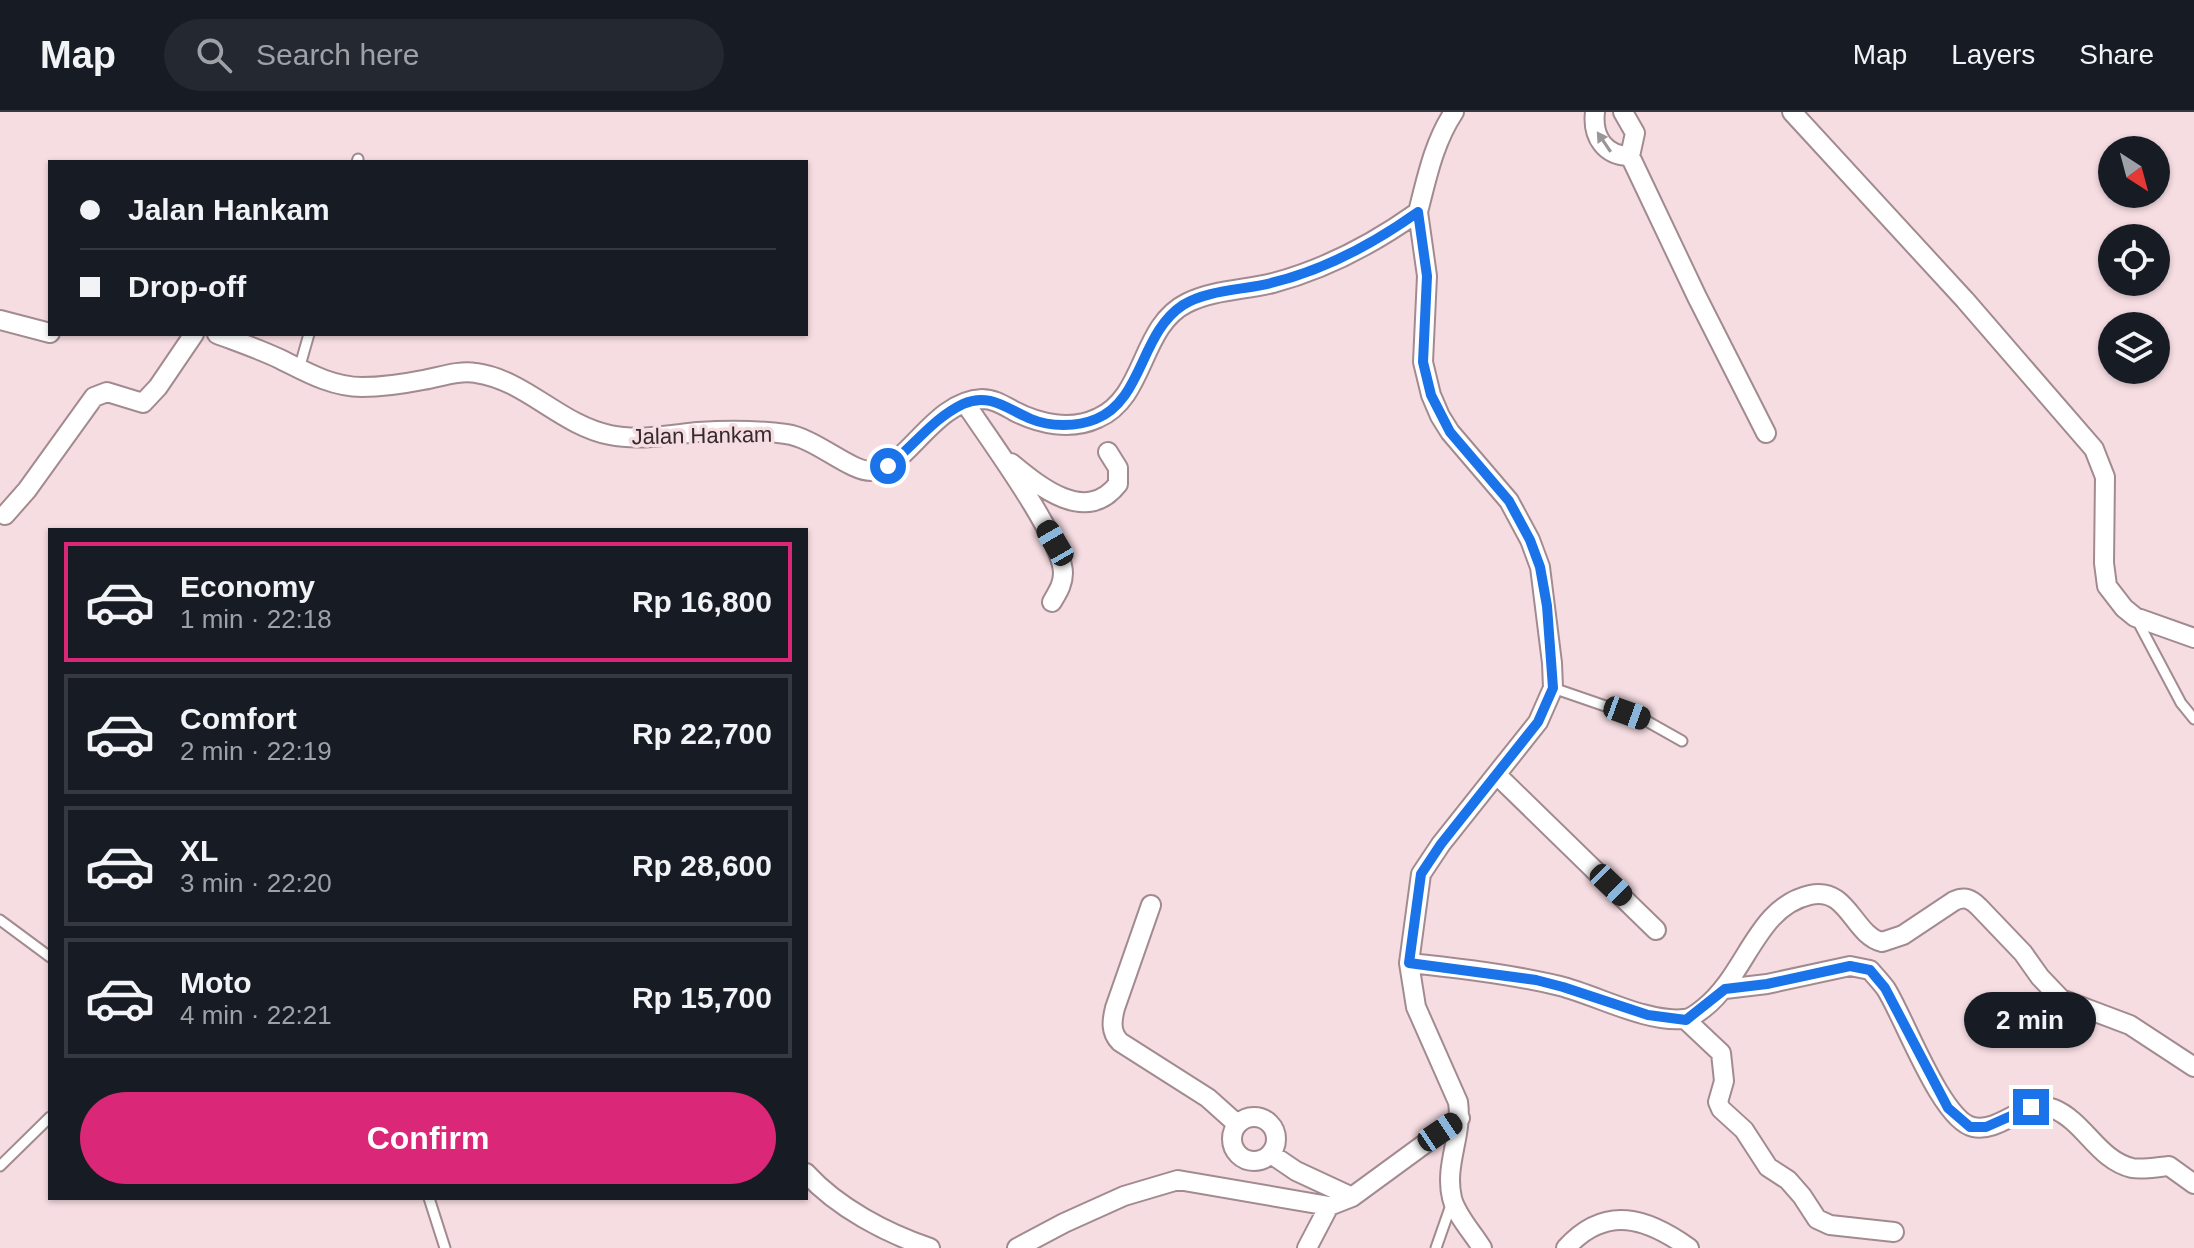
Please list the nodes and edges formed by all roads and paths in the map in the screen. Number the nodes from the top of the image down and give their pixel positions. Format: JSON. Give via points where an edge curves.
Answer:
{"nodes":[{"id":1,"x":1454,"y":112,"type":"edge"},
{"id":2,"x":1595,"y":112,"type":"edge"},
{"id":3,"x":1623,"y":112,"type":"edge"},
{"id":4,"x":1792,"y":112,"type":"edge"},
{"id":5,"x":1630,"y":156,"type":"junction"},
{"id":6,"x":1418,"y":212,"type":"junction"},
{"id":7,"x":0,"y":320,"type":"edge"},
{"id":8,"x":48,"y":332,"type":"edge"},
{"id":9,"x":193,"y":336,"type":"edge"},
{"id":10,"x":222,"y":336,"type":"edge"},
{"id":11,"x":308,"y":336,"type":"edge"},
{"id":12,"x":299,"y":369,"type":"junction"},
{"id":13,"x":965,"y":403,"type":"junction"},
{"id":14,"x":1766,"y":433,"type":"dead end"},
{"id":15,"x":997,"y":452,"type":"junction"},
{"id":16,"x":1108,"y":452,"type":"dead end"},
{"id":17,"x":5,"y":515,"type":"dead end"},
{"id":18,"x":1052,"y":602,"type":"dead end"},
{"id":19,"x":2135,"y":617,"type":"junction"},
{"id":20,"x":2194,"y":638,"type":"edge"},
{"id":21,"x":1553,"y":688,"type":"junction"},
{"id":22,"x":2194,"y":719,"type":"edge"},
{"id":23,"x":1682,"y":741,"type":"dead end"},
{"id":24,"x":1497,"y":775,"type":"junction"},
{"id":25,"x":1151,"y":905,"type":"dead end"},
{"id":26,"x":0,"y":920,"type":"edge"},
{"id":27,"x":1656,"y":930,"type":"dead end"},
{"id":28,"x":48,"y":956,"type":"edge"},
{"id":29,"x":1409,"y":963,"type":"junction"},
{"id":30,"x":1725,"y":989,"type":"junction"},
{"id":31,"x":1686,"y":1020,"type":"junction"},
{"id":32,"x":2194,"y":1067,"type":"edge"},
{"id":33,"x":1460,"y":1118,"type":"junction"},
{"id":34,"x":48,"y":1119,"type":"edge"},
{"id":35,"x":1237,"y":1124,"type":"junction"},
{"id":36,"x":1271,"y":1154,"type":"junction"},
{"id":37,"x":0,"y":1166,"type":"edge"},
{"id":38,"x":808,"y":1175,"type":"edge"},
{"id":39,"x":2194,"y":1184,"type":"edge"},
{"id":40,"x":1352,"y":1197,"type":"junction"},
{"id":41,"x":430,"y":1200,"type":"edge"},
{"id":42,"x":1452,"y":1201,"type":"junction"},
{"id":43,"x":1329,"y":1206,"type":"junction"},
{"id":44,"x":1894,"y":1232,"type":"dead end"},
{"id":45,"x":445,"y":1248,"type":"edge"},
{"id":46,"x":930,"y":1248,"type":"edge"},
{"id":47,"x":1017,"y":1248,"type":"edge"},
{"id":48,"x":1307,"y":1248,"type":"edge"},
{"id":49,"x":1436,"y":1248,"type":"edge"},
{"id":50,"x":1482,"y":1248,"type":"edge"},
{"id":51,"x":1566,"y":1248,"type":"edge"},
{"id":52,"x":1689,"y":1248,"type":"edge"}],
"edges":[{"from":1,"to":6,"type":"street","via":[[1442,131]]},
{"from":5,"to":2,"type":"street","one_way":true,"via":[[1603,145],[1593,122]]},
{"from":3,"to":5,"type":"street","via":[[1635,133]]},
{"from":4,"to":19,"type":"street","via":[[2094,449],[2105,477],[2104,576]]},
{"from":5,"to":14,"type":"street"},
{"from":6,"to":13,"type":"street","via":[[1319,268],[1186,303],[1152,341],[1123,400],[1099,418],[1047,423],[993,401]]},
{"from":6,"to":21,"type":"street","via":[[1427,276],[1422,349],[1427,383],[1440,416],[1503,492],[1530,540],[1547,606]]},
{"from":7,"to":8,"type":"street"},
{"from":9,"to":17,"type":"street","via":[[143,403],[107,392],[94,397]]},
{"from":10,"to":12,"type":"street","name":"Jalan Hankam"},
{"from":11,"to":12,"type":"lane"},
{"from":12,"to":13,"type":"street","name":"Jalan Hankam","via":[[338,385],[360,387],[482,374],[506,382],[574,423],[606,434],[788,434],[869,471],[888,466],[926,428]]},
{"from":13,"to":15,"type":"street"},
{"from":15,"to":16,"type":"street","via":[[1046,491],[1085,503],[1102,499],[1118,484],[1118,468]]},
{"from":15,"to":18,"type":"street","via":[[1055,543],[1063,572]]},
{"from":19,"to":20,"type":"street"},
{"from":19,"to":22,"type":"lane"},
{"from":21,"to":23,"type":"lane","via":[[1643,719]]},
{"from":21,"to":24,"type":"street","via":[[1538,722]]},
{"from":24,"to":27,"type":"street"},
{"from":24,"to":29,"type":"street","via":[[1421,874]]},
{"from":25,"to":35,"type":"street","via":[[1111,1021],[1114,1034]]},
{"from":26,"to":28,"type":"lane"},
{"from":29,"to":31,"type":"street","via":[[1536,980],[1648,1015]]},
{"from":29,"to":33,"type":"street","via":[[1416,1007],[1458,1102]]},
{"from":30,"to":31,"type":"street"},
{"from":30,"to":32,"type":"street","via":[[1773,914],[1800,898],[1834,898],[1870,937],[1882,942],[1966,898],[2061,999],[2130,1025]]},
{"from":30,"to":39,"type":"street","via":[[1850,966],[1870,970],[1885,988],[1948,1108],[1970,1127],[1986,1127],[2031,1107],[2052,1108],[2106,1155],[2133,1168],[2169,1166]]},
{"from":31,"to":44,"type":"street","via":[[1721,1053],[1721,1109],[1817,1219]]},
{"from":33,"to":40,"type":"street"},
{"from":33,"to":42,"type":"street","via":[[1450,1167]]},
{"from":34,"to":37,"type":"lane"},
{"from":35,"to":36,"type":"street","via":[[1251,1117],[1266,1120],[1275,1132]]},
{"from":35,"to":36,"type":"street","via":[[1231,1138],[1242,1158],[1257,1161]]},
{"from":36,"to":40,"type":"street"},
{"from":38,"to":46,"type":"street","via":[[849,1208],[898,1237]]},
{"from":40,"to":43,"type":"street"},
{"from":41,"to":45,"type":"lane"},
{"from":42,"to":49,"type":"lane"},
{"from":42,"to":50,"type":"street"},
{"from":43,"to":47,"type":"street","via":[[1178,1180],[1124,1196]]},
{"from":43,"to":48,"type":"street"},
{"from":51,"to":52,"type":"street","via":[[1588,1231],[1620,1219],[1649,1223]]}]}
